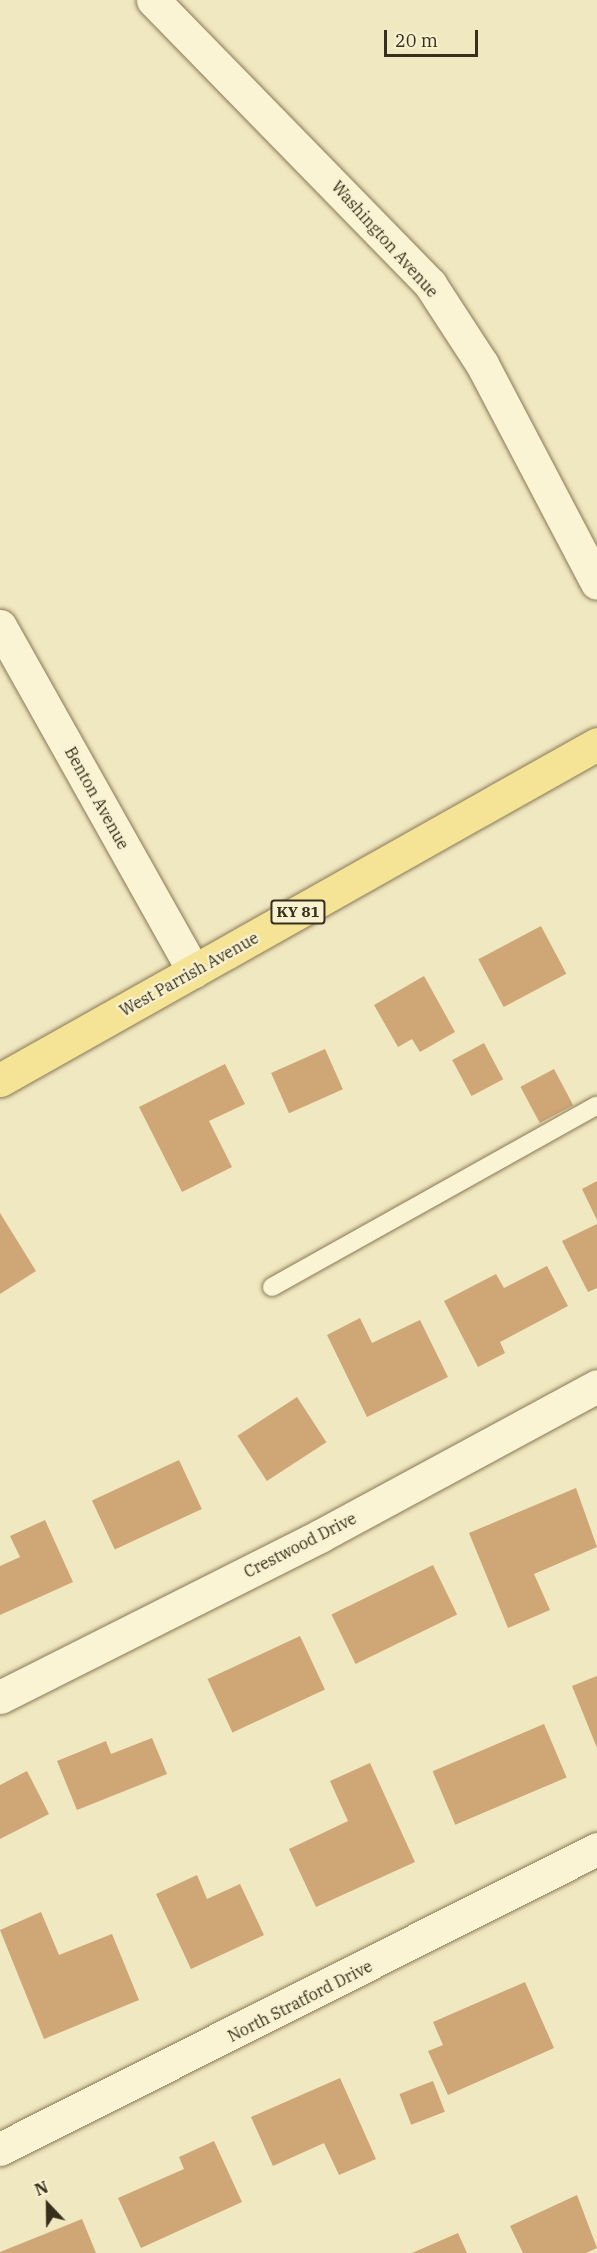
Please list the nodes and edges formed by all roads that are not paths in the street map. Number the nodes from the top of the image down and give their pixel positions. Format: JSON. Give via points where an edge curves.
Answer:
{"nodes":[{"id":1,"x":153,"y":0,"type":"edge"},
{"id":2,"x":597,"y":583,"type":"edge"},
{"id":3,"x":0,"y":626,"type":"edge"},
{"id":4,"x":597,"y":744,"type":"edge"},
{"id":5,"x":194,"y":971,"type":"junction"},
{"id":6,"x":0,"y":1080,"type":"edge"},
{"id":7,"x":597,"y":1105,"type":"edge"},
{"id":8,"x":272,"y":1287,"type":"dead end"},
{"id":9,"x":597,"y":1386,"type":"edge"},
{"id":10,"x":0,"y":1697,"type":"edge"},
{"id":11,"x":597,"y":1849,"type":"edge"},
{"id":12,"x":0,"y":2149,"type":"edge"}],
"edges":[{"from":1,"to":2,"type":"street","name":"Washington Avenue","via":[[430,284],[482,364]]},
{"from":3,"to":5,"type":"street","name":"Benton Avenue"},
{"from":4,"to":5,"type":"main road","name":"West Parrish Avenue","number":"KY 81"},
{"from":5,"to":6,"type":"main road","name":"West Parrish Avenue","number":"KY 81"},
{"from":7,"to":8,"type":"lane"},
{"from":9,"to":10,"type":"street","name":"Crestwood Drive","via":[[320,1536]]},
{"from":11,"to":12,"type":"street","name":"North Stratford Drive"}]}
